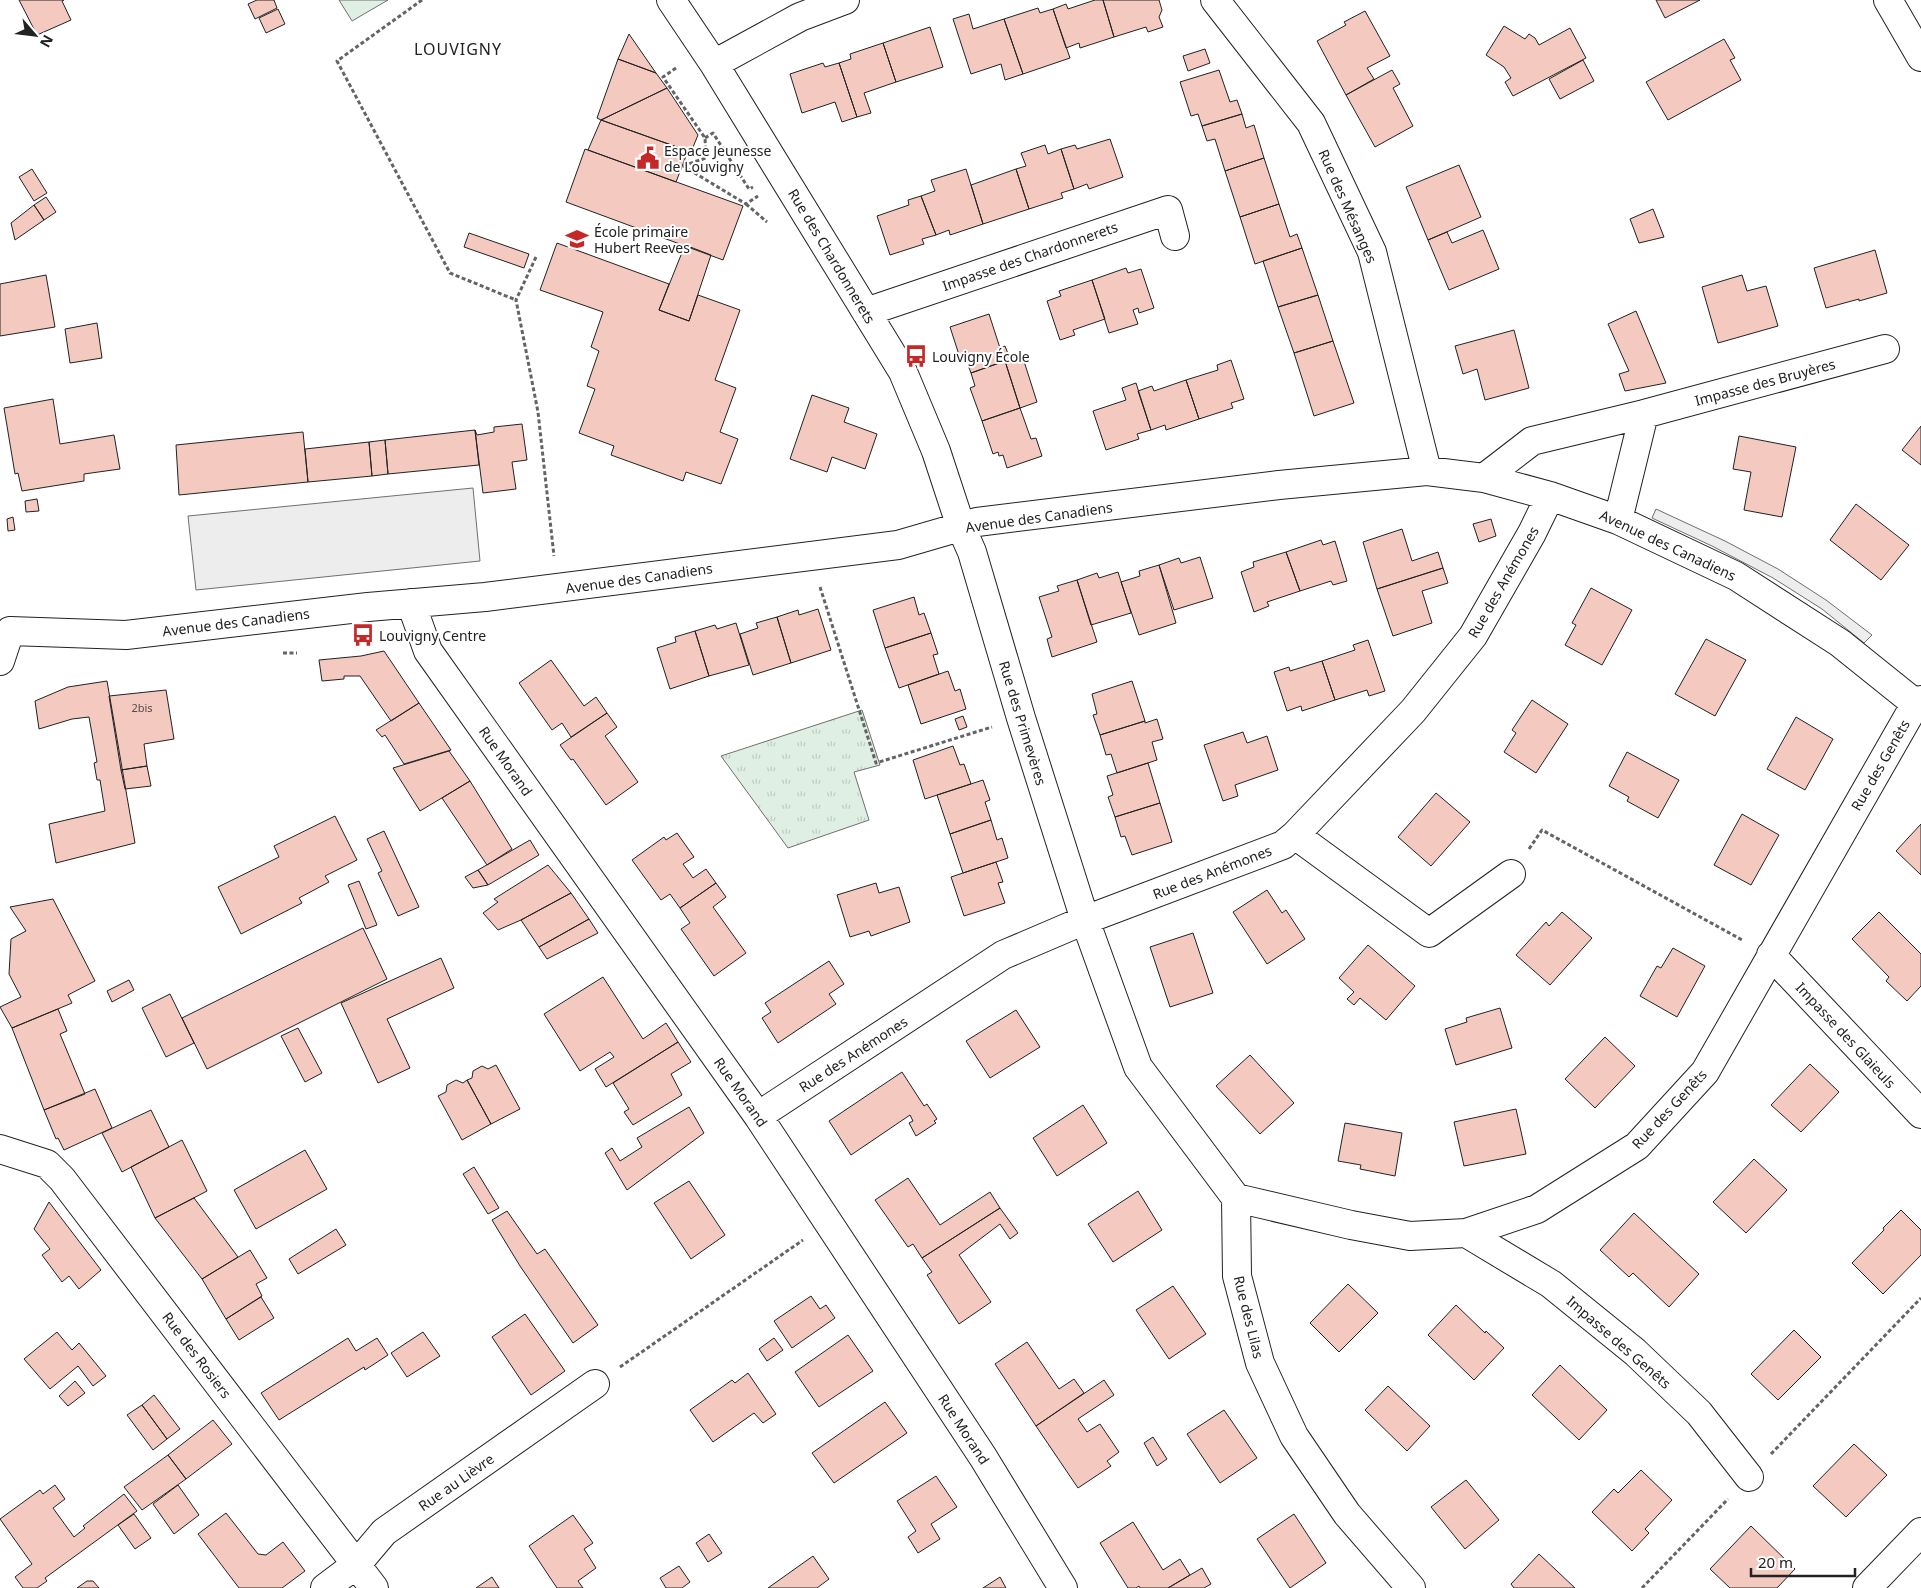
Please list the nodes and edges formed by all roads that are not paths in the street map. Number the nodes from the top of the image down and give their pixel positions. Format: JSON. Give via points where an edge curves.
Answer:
{"nodes":[{"id":1,"x":671,"y":0,"type":"edge"},
{"id":2,"x":845,"y":0,"type":"edge"},
{"id":3,"x":1216,"y":0,"type":"edge"},
{"id":4,"x":1888,"y":0,"type":"edge"},
{"id":5,"x":1921,"y":58,"type":"edge"},
{"id":6,"x":714,"y":64,"type":"junction"},
{"id":7,"x":1175,"y":236,"type":"dead end"},
{"id":8,"x":866,"y":312,"type":"junction"},
{"id":9,"x":1885,"y":350,"type":"dead end"},
{"id":10,"x":1644,"y":414,"type":"junction"},
{"id":11,"x":1427,"y":471,"type":"junction"},
{"id":12,"x":1484,"y":478,"type":"junction"},
{"id":13,"x":1550,"y":496,"type":"junction"},
{"id":14,"x":1618,"y":520,"type":"junction"},
{"id":15,"x":961,"y":527,"type":"junction"},
{"id":16,"x":411,"y":603,"type":"junction"},
{"id":17,"x":5,"y":626,"type":"edge"},
{"id":18,"x":0,"y":661,"type":"edge"},
{"id":19,"x":1919,"y":704,"type":"edge"},
{"id":20,"x":1295,"y":835,"type":"junction"},
{"id":21,"x":1511,"y":874,"type":"road end"},
{"id":22,"x":1085,"y":920,"type":"junction"},
{"id":23,"x":1771,"y":955,"type":"junction"},
{"id":24,"x":1921,"y":1114,"type":"edge"},
{"id":25,"x":758,"y":1116,"type":"junction"},
{"id":26,"x":0,"y":1149,"type":"edge"},
{"id":27,"x":1236,"y":1198,"type":"junction"},
{"id":28,"x":1466,"y":1233,"type":"junction"},
{"id":29,"x":595,"y":1384,"type":"road end"},
{"id":30,"x":1749,"y":1477,"type":"road end"},
{"id":31,"x":1921,"y":1532,"type":"edge"},
{"id":32,"x":357,"y":1564,"type":"junction"},
{"id":33,"x":325,"y":1588,"type":"edge"},
{"id":34,"x":374,"y":1588,"type":"edge"},
{"id":35,"x":1063,"y":1588,"type":"edge"},
{"id":36,"x":1411,"y":1588,"type":"edge"},
{"id":37,"x":1867,"y":1588,"type":"edge"}],
"edges":[{"from":1,"to":6,"type":"street","name":"Rue des Chardonnerets"},
{"from":2,"to":6,"type":"street","via":[[800,17]]},
{"from":3,"to":11,"type":"street","name":"Rue des Mésanges","via":[[1311,123],[1372,252]]},
{"from":4,"to":5,"type":"street"},
{"from":6,"to":8,"type":"street","name":"Rue des Chardonnerets"},
{"from":7,"to":8,"type":"street","name":"Impasse des Chardonnerets","via":[[1168,210]]},
{"from":8,"to":15,"type":"street","name":"Rue des Chardonnerets","via":[[902,372],[936,451]]},
{"from":9,"to":10,"type":"street","name":"Impasse des Bruyères"},
{"from":10,"to":12,"type":"street","name":"Impasse des Bruyères","via":[[1532,441]]},
{"from":10,"to":14,"type":"street"},
{"from":11,"to":12,"type":"street","name":"Avenue des Canadiens"},
{"from":11,"to":15,"type":"street","name":"Avenue des Canadiens","via":[[1279,484],[977,522]]},
{"from":12,"to":13,"type":"street","name":"Avenue des Canadiens"},
{"from":13,"to":14,"type":"street","name":"Avenue des Canadiens"},
{"from":13,"to":20,"type":"street","name":"Rue des Anémones","via":[[1473,636],[1413,711]]},
{"from":14,"to":19,"type":"street","name":"Avenue des Canadiens","via":[[1736,576],[1840,643]]},
{"from":15,"to":16,"type":"street","name":"Avenue des Canadiens","via":[[898,545],[557,589]]},
{"from":15,"to":22,"type":"street","name":"Rue des Primevères","via":[[972,552]]},
{"from":16,"to":17,"type":"street","name":"Avenue des Canadiens","via":[[126,635]]},
{"from":16,"to":25,"type":"street","name":"Rue Morand","via":[[428,651]]},
{"from":17,"to":18,"type":"street"},
{"from":19,"to":23,"type":"street","name":"Rue des Genêts"},
{"from":20,"to":21,"type":"street","via":[[1429,933]]},
{"from":20,"to":22,"type":"street","name":"Rue des Anémones","via":[[1283,844]]},
{"from":22,"to":25,"type":"street","name":"Rue des Anémones","via":[[1003,955]]},
{"from":22,"to":27,"type":"street","via":[[1138,1067]]},
{"from":23,"to":24,"type":"street","name":"Impasse des Glaieuls"},
{"from":23,"to":28,"type":"street","name":"Rue des Genêts","via":[[1705,1072],[1637,1146],[1538,1209]]},
{"from":25,"to":35,"type":"street","name":"Rue Morand","via":[[983,1457]]},
{"from":26,"to":32,"type":"street","name":"Rue des Rosiers","via":[[47,1164],[62,1179]]},
{"from":27,"to":28,"type":"street","name":"Rue des Genêts","via":[[1410,1236]]},
{"from":27,"to":36,"type":"street","name":"Rue des Lilas","via":[[1237,1276],[1260,1363],[1294,1436],[1347,1514]]},
{"from":28,"to":30,"type":"street","name":"Impasse des Genêts","via":[[1551,1284],[1635,1352],[1698,1413]]},
{"from":29,"to":32,"type":"street","name":"Rue au Lièvre","via":[[384,1532]]},
{"from":31,"to":37,"type":"street"},
{"from":32,"to":33,"type":"street","name":"Rue au Lièvre"},
{"from":32,"to":34,"type":"street","name":"Rue des Rosiers"}]}
